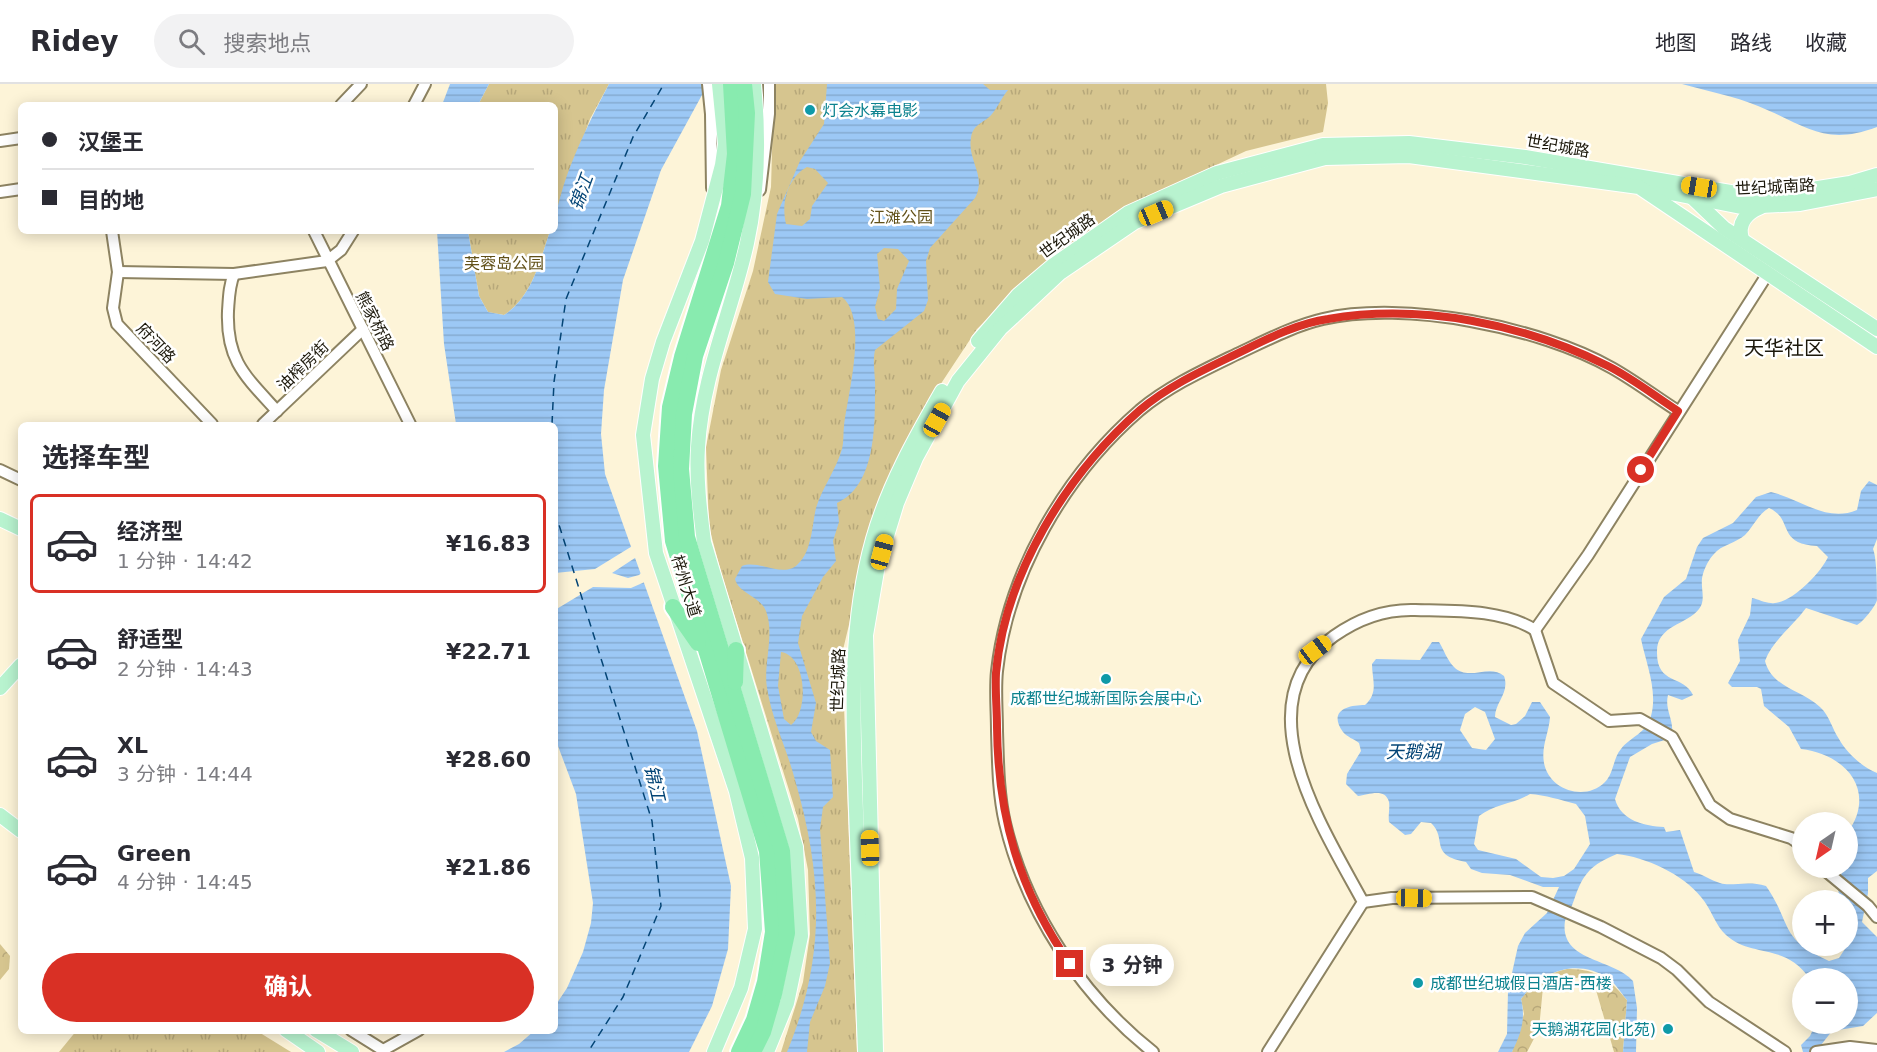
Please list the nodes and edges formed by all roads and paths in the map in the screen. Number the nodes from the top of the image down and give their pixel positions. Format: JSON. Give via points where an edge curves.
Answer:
{"nodes":[{"id":1,"x":362,"y":84,"type":"edge"},
{"id":2,"x":424,"y":84,"type":"edge"},
{"id":3,"x":708,"y":84,"type":"edge"},
{"id":4,"x":719,"y":84,"type":"edge"},
{"id":5,"x":731,"y":84,"type":"edge"},
{"id":6,"x":744,"y":84,"type":"edge"},
{"id":7,"x":754,"y":84,"type":"edge"},
{"id":8,"x":769,"y":84,"type":"edge"},
{"id":9,"x":344,"y":102,"type":"edge"},
{"id":10,"x":415,"y":102,"type":"edge"},
{"id":11,"x":740,"y":113,"type":"junction"},
{"id":12,"x":18,"y":138,"type":"edge"},
{"id":13,"x":0,"y":141,"type":"edge"},
{"id":14,"x":734,"y":172,"type":"junction"},
{"id":15,"x":1877,"y":175,"type":"edge"},
{"id":16,"x":1678,"y":184,"type":"junction"},
{"id":17,"x":1639,"y":187,"type":"junction"},
{"id":18,"x":18,"y":189,"type":"edge"},
{"id":19,"x":1877,"y":189,"type":"edge"},
{"id":20,"x":0,"y":192,"type":"edge"},
{"id":21,"x":1692,"y":199,"type":"junction"},
{"id":22,"x":1762,"y":206,"type":"junction"},
{"id":23,"x":112,"y":234,"type":"edge"},
{"id":24,"x":315,"y":234,"type":"edge"},
{"id":25,"x":351,"y":234,"type":"edge"},
{"id":26,"x":1742,"y":239,"type":"junction"},
{"id":27,"x":702,"y":241,"type":"junction"},
{"id":28,"x":327,"y":261,"type":"junction"},
{"id":29,"x":1771,"y":268,"type":"junction"},
{"id":30,"x":118,"y":272,"type":"junction"},
{"id":31,"x":234,"y":274,"type":"junction"},
{"id":32,"x":363,"y":329,"type":"junction"},
{"id":33,"x":1877,"y":329,"type":"edge"},
{"id":34,"x":1877,"y":347,"type":"edge"},
{"id":35,"x":278,"y":411,"type":"junction"},
{"id":36,"x":1678,"y":411,"type":"junction"},
{"id":37,"x":210,"y":422,"type":"edge"},
{"id":38,"x":265,"y":422,"type":"edge"},
{"id":39,"x":409,"y":422,"type":"edge"},
{"id":40,"x":0,"y":470,"type":"edge"},
{"id":41,"x":18,"y":479,"type":"edge"},
{"id":42,"x":0,"y":519,"type":"edge"},
{"id":43,"x":18,"y":528,"type":"edge"},
{"id":44,"x":673,"y":607,"type":"junction"},
{"id":45,"x":1535,"y":630,"type":"junction"},
{"id":46,"x":736,"y":650,"type":"junction"},
{"id":47,"x":708,"y":658,"type":"junction"},
{"id":48,"x":18,"y":668,"type":"edge"},
{"id":49,"x":0,"y":688,"type":"edge"},
{"id":50,"x":734,"y":698,"type":"junction"},
{"id":51,"x":0,"y":815,"type":"edge"},
{"id":52,"x":18,"y":829,"type":"edge"},
{"id":53,"x":1792,"y":839,"type":"edge"},
{"id":54,"x":1834,"y":878,"type":"edge"},
{"id":55,"x":1363,"y":902,"type":"junction"},
{"id":56,"x":1877,"y":917,"type":"edge"},
{"id":57,"x":290,"y":1034,"type":"edge"},
{"id":58,"x":321,"y":1034,"type":"edge"},
{"id":59,"x":357,"y":1034,"type":"edge"},
{"id":60,"x":412,"y":1034,"type":"edge"},
{"id":61,"x":300,"y":1046,"type":"edge"},
{"id":62,"x":1877,"y":1050,"type":"edge"},
{"id":63,"x":317,"y":1051,"type":"edge"},
{"id":64,"x":383,"y":1051,"type":"edge"},
{"id":65,"x":1821,"y":1051,"type":"edge"},
{"id":66,"x":352,"y":1052,"type":"edge"},
{"id":67,"x":714,"y":1052,"type":"edge"},
{"id":68,"x":739,"y":1052,"type":"edge"},
{"id":69,"x":753,"y":1052,"type":"edge"},
{"id":70,"x":767,"y":1052,"type":"edge"},
{"id":71,"x":865,"y":1052,"type":"edge"},
{"id":72,"x":876,"y":1052,"type":"edge"},
{"id":73,"x":1153,"y":1052,"type":"edge"},
{"id":74,"x":1268,"y":1052,"type":"edge"},
{"id":75,"x":1785,"y":1052,"type":"edge"}],
"edges":[{"from":1,"to":9,"type":"street"},
{"from":2,"to":10,"type":"street"},
{"from":3,"to":11,"type":"street"},
{"from":4,"to":11,"type":"main road"},
{"from":5,"to":11,"type":"highway"},
{"from":6,"to":11,"type":"highway"},
{"from":7,"to":11,"type":"main road"},
{"from":8,"to":11,"type":"street"},
{"from":11,"to":14,"type":"highway","name":"梓州大道"},
{"from":11,"to":27,"type":"main road","via":[[724,144]]},
{"from":11,"to":46,"type":"main road","via":[[753,213],[709,376],[698,447],[698,500],[704,542]]},
{"from":11,"to":50,"type":"highway","name":"梓州大道","via":[[743,194],[726,263],[695,356],[684,414],[681,469],[687,537]]},
{"from":12,"to":13,"type":"street"},
{"from":14,"to":27,"type":"main road"},
{"from":14,"to":47,"type":"highway","name":"梓州大道","via":[[722,235],[670,407],[666,466],[673,541]]},
{"from":15,"to":16,"type":"main road","via":[[1780,194],[1742,194]]},
{"from":16,"to":21,"type":"main road","name":"世纪城路"},
{"from":16,"to":71,"type":"main road","name":"世纪城路","via":[[1526,157],[1409,143],[1323,145],[1217,173],[1128,213],[1018,295],[951,376],[906,454],[867,563],[856,634],[853,712]]},
{"from":17,"to":21,"type":"main road","name":"世纪城南路"},
{"from":17,"to":29,"type":"main road","name":"世纪城路"},
{"from":17,"to":72,"type":"main road","name":"世纪城路","via":[[1408,156],[1325,158],[1221,186],[1135,222],[1060,273],[1000,329],[958,381],[912,467],[885,540],[866,634]]},
{"from":18,"to":20,"type":"street"},
{"from":19,"to":22,"type":"main road","name":"世纪城南路","via":[[1800,204]]},
{"from":21,"to":22,"type":"main road","name":"世纪城南路","via":[[1741,207]]},
{"from":21,"to":26,"type":"main road","name":"世纪城路"},
{"from":22,"to":26,"type":"main road","via":[[1743,220]]},
{"from":23,"to":30,"type":"street","name":"府河路"},
{"from":24,"to":28,"type":"street","name":"熊家桥路"},
{"from":25,"to":28,"type":"street","via":[[341,250]]},
{"from":26,"to":29,"type":"main road","name":"世纪城路"},
{"from":27,"to":44,"type":"main road","via":[[663,342],[643,435],[656,553]]},
{"from":28,"to":31,"type":"street"},
{"from":28,"to":32,"type":"street","name":"熊家桥路"},
{"from":29,"to":33,"type":"main road","name":"世纪城路"},
{"from":29,"to":34,"type":"main road","name":"世纪城路"},
{"from":29,"to":36,"type":"street"},
{"from":30,"to":31,"type":"street"},
{"from":30,"to":37,"type":"street","name":"府河路","via":[[113,308],[117,324]]},
{"from":31,"to":35,"type":"street","via":[[229,285],[227,337],[250,382]]},
{"from":32,"to":35,"type":"street","name":"油榨房街"},
{"from":32,"to":39,"type":"street","name":"熊家桥路"},
{"from":35,"to":38,"type":"street","name":"油榨房街"},
{"from":36,"to":45,"type":"street","via":[[1588,555]]},
{"from":36,"to":73,"type":"street","via":[[1611,367],[1570,348],[1509,328],[1426,316],[1364,314],[1325,319],[1286,331],[1188,377],[1140,410],[1083,473],[1037,541],[1019,580],[1004,629],[996,674],[998,772],[1005,822],[1036,908],[1082,980],[1116,1019]]},
{"from":40,"to":41,"type":"street"},
{"from":42,"to":43,"type":"main road"},
{"from":44,"to":47,"type":"highway"},
{"from":44,"to":67,"type":"main road","via":[[736,791],[752,858],[755,929],[741,988]]},
{"from":45,"to":53,"type":"street","via":[[1553,683],[1609,721],[1640,719],[1672,737],[1710,805],[1730,819]]},
{"from":45,"to":55,"type":"street","via":[[1518,619],[1481,614],[1387,612],[1343,630],[1306,661],[1296,683],[1293,704],[1293,752],[1300,777]]},
{"from":46,"to":50,"type":"highway"},
{"from":46,"to":70,"type":"main road","via":[[796,847],[801,936],[787,1004]]},
{"from":47,"to":68,"type":"highway","name":"梓州大道","via":[[767,851],[772,899],[773,932],[765,982]]},
{"from":48,"to":49,"type":"main road"},
{"from":50,"to":69,"type":"highway","name":"梓州大道","via":[[782,851],[787,933],[774,994]]},
{"from":51,"to":52,"type":"main road"},
{"from":54,"to":56,"type":"street"},
{"from":55,"to":74,"type":"street"},
{"from":55,"to":75,"type":"street","via":[[1392,898],[1532,897],[1660,958],[1709,1002]]},
{"from":57,"to":61,"type":"main road"},
{"from":58,"to":66,"type":"main road"},
{"from":59,"to":64,"type":"street"},
{"from":60,"to":64,"type":"street"},
{"from":61,"to":63,"type":"main road"},
{"from":62,"to":65,"type":"street","via":[[1862,1047]]}]}
